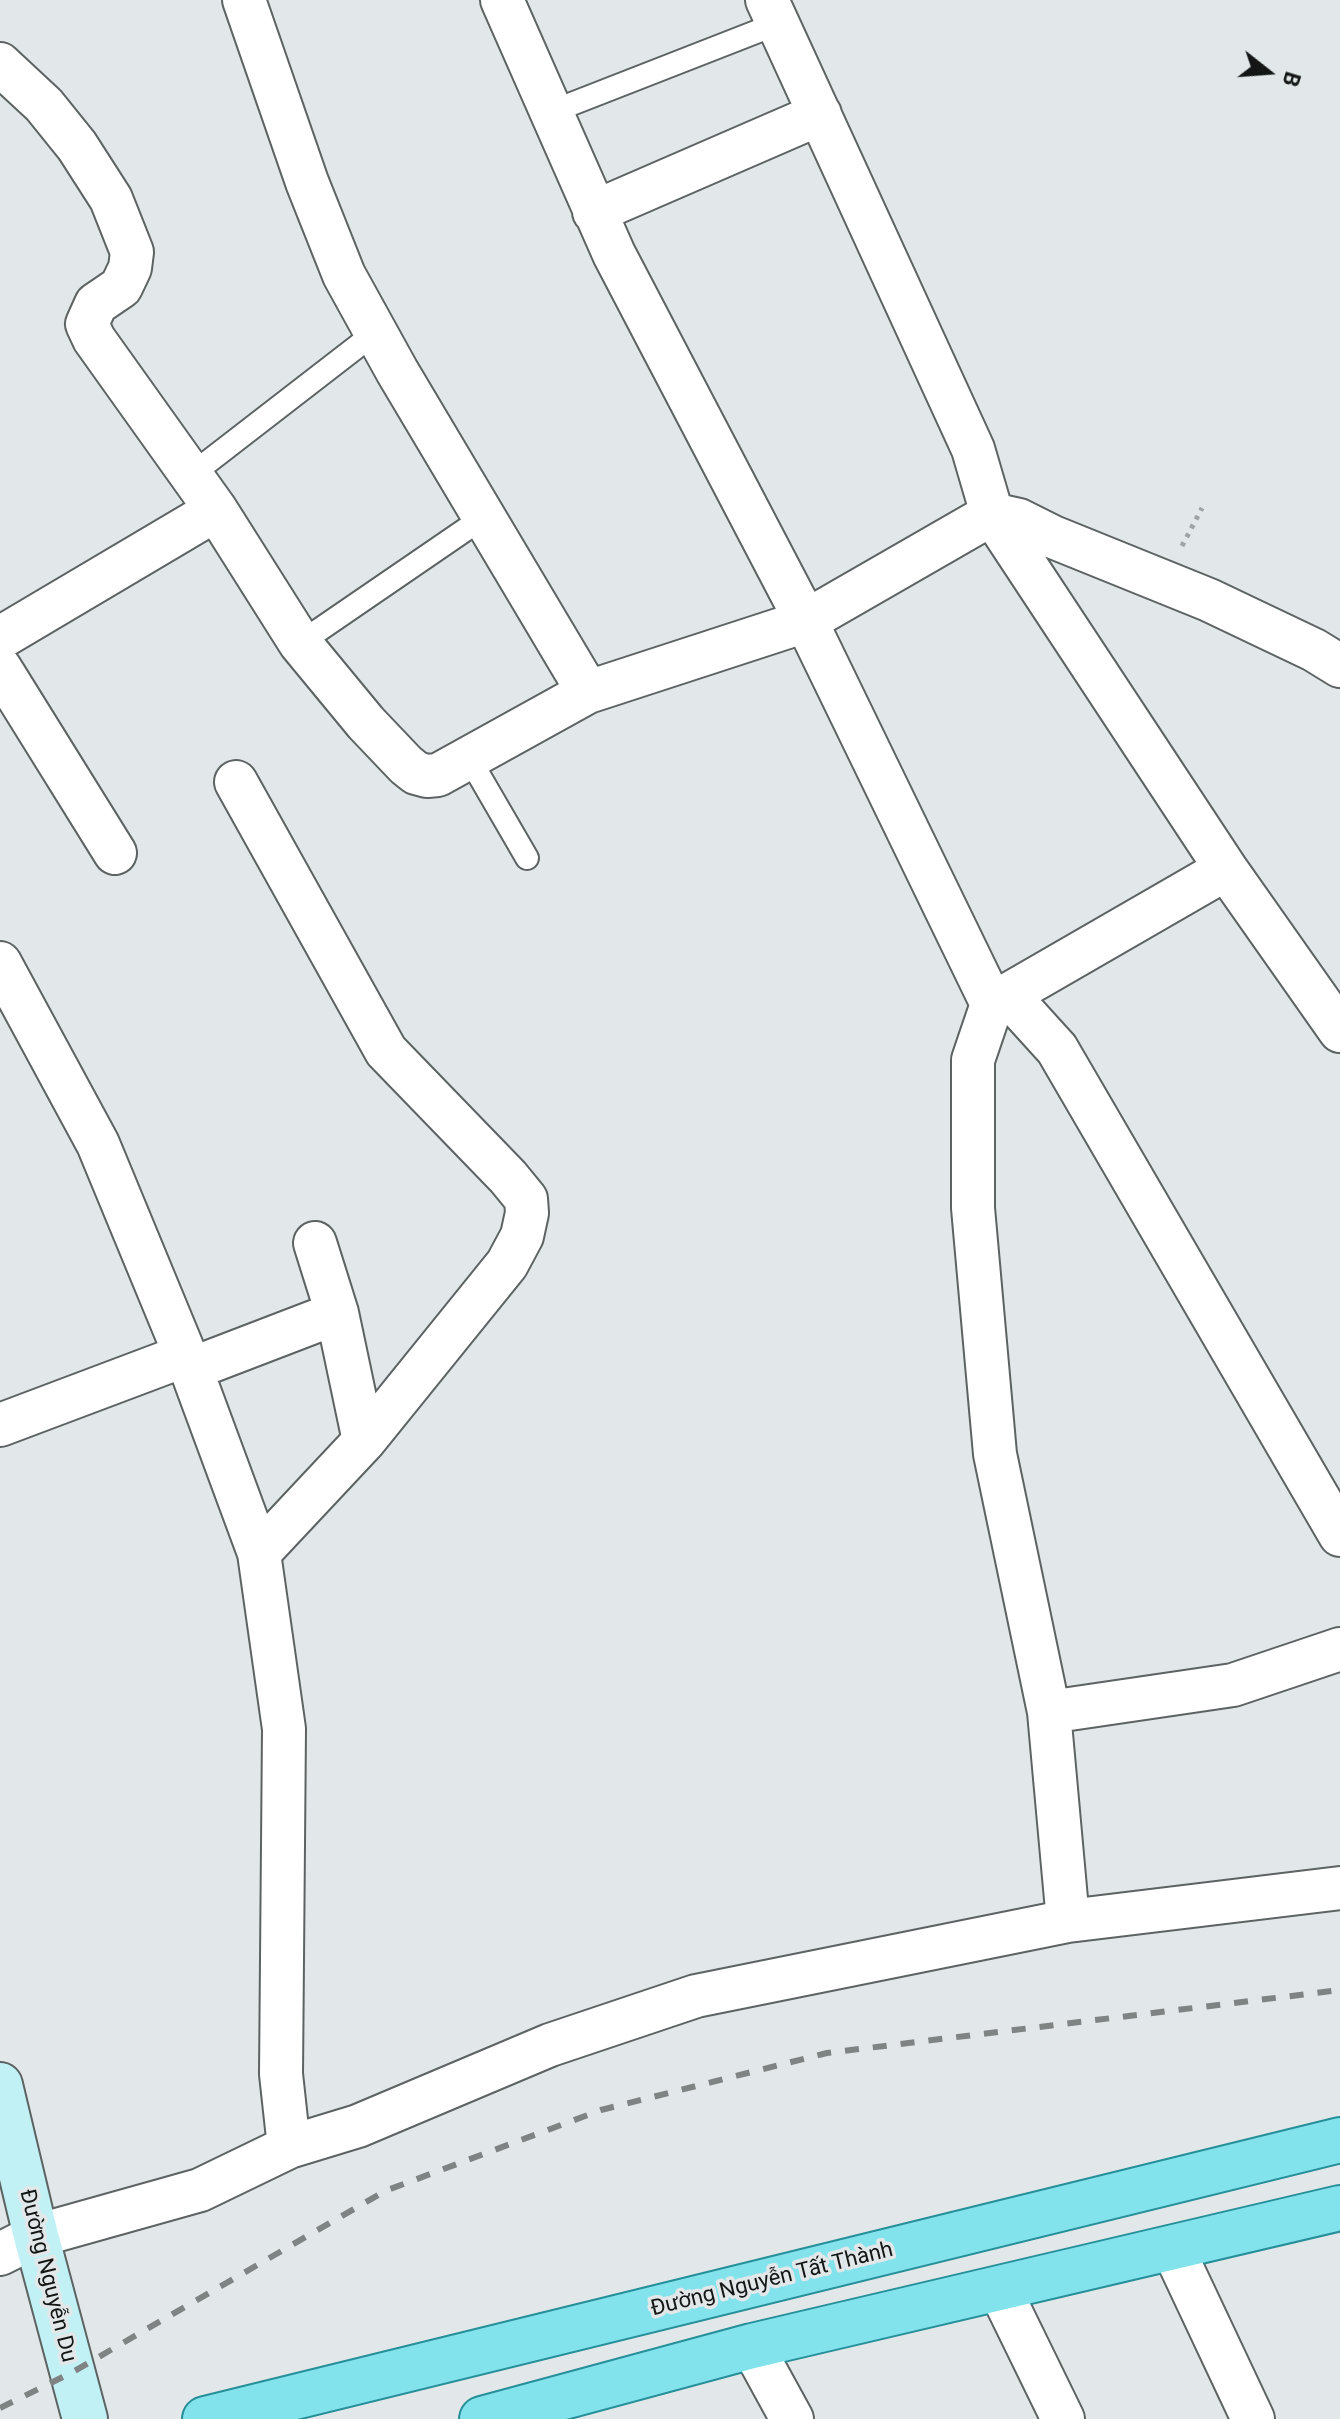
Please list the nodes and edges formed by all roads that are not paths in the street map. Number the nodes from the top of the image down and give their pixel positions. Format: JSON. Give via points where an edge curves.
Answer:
{"nodes":[{"id":1,"x":244,"y":0,"type":"edge"},
{"id":2,"x":502,"y":0,"type":"edge"},
{"id":3,"x":773,"y":12,"type":"edge"},
{"id":4,"x":0,"y":64,"type":"edge"},
{"id":5,"x":551,"y":112,"type":"junction"},
{"id":6,"x":820,"y":114,"type":"junction"},
{"id":7,"x":594,"y":212,"type":"junction"},
{"id":8,"x":376,"y":332,"type":"junction"},
{"id":9,"x":191,"y":475,"type":"junction"},
{"id":10,"x":216,"y":510,"type":"junction"},
{"id":11,"x":992,"y":514,"type":"junction"},
{"id":12,"x":484,"y":517,"type":"junction"},
{"id":13,"x":806,"y":621,"type":"junction"},
{"id":14,"x":0,"y":638,"type":"edge"},
{"id":15,"x":300,"y":643,"type":"junction"},
{"id":16,"x":1340,"y":666,"type":"edge"},
{"id":17,"x":0,"y":668,"type":"edge"},
{"id":18,"x":588,"y":692,"type":"junction"},
{"id":19,"x":469,"y":758,"type":"junction"},
{"id":20,"x":236,"y":782,"type":"dead end"},
{"id":21,"x":115,"y":853,"type":"dead end"},
{"id":22,"x":527,"y":858,"type":"dead end"},
{"id":23,"x":1226,"y":869,"type":"junction"},
{"id":24,"x":0,"y":963,"type":"edge"},
{"id":25,"x":1000,"y":999,"type":"junction"},
{"id":26,"x":1340,"y":1031,"type":"edge"},
{"id":27,"x":315,"y":1243,"type":"dead end"},
{"id":28,"x":337,"y":1313,"type":"junction"},
{"id":29,"x":189,"y":1362,"type":"junction"},
{"id":30,"x":0,"y":1425,"type":"edge"},
{"id":31,"x":364,"y":1441,"type":"junction"},
{"id":32,"x":1330,"y":1491,"type":"edge"},
{"id":33,"x":1340,"y":1535,"type":"edge"},
{"id":34,"x":259,"y":1553,"type":"junction"},
{"id":35,"x":1340,"y":1649,"type":"edge"},
{"id":36,"x":1049,"y":1712,"type":"junction"},
{"id":37,"x":1340,"y":1888,"type":"edge"},
{"id":38,"x":1068,"y":1921,"type":"junction"},
{"id":39,"x":0,"y":2085,"type":"edge"},
{"id":40,"x":1340,"y":2140,"type":"edge"},
{"id":41,"x":289,"y":2147,"type":"junction"},
{"id":42,"x":1340,"y":2208,"type":"edge"},
{"id":43,"x":18,"y":2245,"type":"edge"},
{"id":44,"x":1172,"y":2247,"type":"junction"},
{"id":45,"x":738,"y":2288,"type":"junction"},
{"id":46,"x":999,"y":2288,"type":"junction"},
{"id":47,"x":752,"y":2346,"type":"junction"},
{"id":48,"x":85,"y":2419,"type":"edge"},
{"id":49,"x":205,"y":2419,"type":"edge"},
{"id":50,"x":482,"y":2419,"type":"edge"},
{"id":51,"x":792,"y":2419,"type":"edge"},
{"id":52,"x":1063,"y":2419,"type":"edge"},
{"id":53,"x":1253,"y":2419,"type":"edge"}],
"edges":[{"from":1,"to":8,"type":"street","via":[[312,195],[344,275]]},
{"from":2,"to":5,"type":"street"},
{"from":3,"to":5,"type":"lane"},
{"from":3,"to":6,"type":"street"},
{"from":4,"to":9,"type":"street","via":[[53,115],[111,199],[132,252],[130,268],[121,287],[96,304],[87,324]]},
{"from":5,"to":7,"type":"street"},
{"from":6,"to":7,"type":"street"},
{"from":6,"to":11,"type":"street","via":[[973,449]]},
{"from":7,"to":13,"type":"street"},
{"from":8,"to":9,"type":"lane"},
{"from":8,"to":12,"type":"street"},
{"from":9,"to":10,"type":"street"},
{"from":10,"to":14,"type":"street"},
{"from":10,"to":15,"type":"street"},
{"from":11,"to":13,"type":"street"},
{"from":11,"to":16,"type":"street","via":[[1019,520],[1209,600]]},
{"from":11,"to":23,"type":"street"},
{"from":12,"to":15,"type":"lane"},
{"from":12,"to":18,"type":"street"},
{"from":13,"to":18,"type":"street"},
{"from":13,"to":25,"type":"street"},
{"from":15,"to":19,"type":"street","via":[[366,723],[416,773],[438,775]]},
{"from":17,"to":21,"type":"street"},
{"from":18,"to":19,"type":"street"},
{"from":19,"to":22,"type":"lane"},
{"from":20,"to":31,"type":"street","via":[[386,1051],[526,1199],[522,1236],[507,1264]]},
{"from":23,"to":25,"type":"street"},
{"from":23,"to":26,"type":"street"},
{"from":24,"to":29,"type":"street","via":[[98,1144]]},
{"from":25,"to":32,"type":"street","via":[[1057,1049]]},
{"from":25,"to":36,"type":"street","via":[[973,1060],[973,1208],[995,1454]]},
{"from":27,"to":28,"type":"street"},
{"from":28,"to":29,"type":"street"},
{"from":28,"to":31,"type":"street"},
{"from":29,"to":30,"type":"street"},
{"from":29,"to":34,"type":"street"},
{"from":31,"to":34,"type":"street"},
{"from":32,"to":33,"type":"street"},
{"from":34,"to":41,"type":"street","via":[[284,1729],[281,2074]]},
{"from":35,"to":36,"type":"street","via":[[1233,1685]]},
{"from":36,"to":38,"type":"street"},
{"from":37,"to":38,"type":"street"},
{"from":38,"to":41,"type":"street","via":[[696,1996],[550,2045],[358,2126]]},
{"from":39,"to":43,"type":"street","name":"Đường Nguyễn Du"},
{"from":40,"to":45,"type":"main road","name":"Đường Nguyễn Tất Thành"},
{"from":41,"to":43,"type":"street","via":[[200,2190]]},
{"from":42,"to":44,"type":"main road"},
{"from":43,"to":48,"type":"street","name":"Đường Nguyễn Du"},
{"from":44,"to":46,"type":"main road"},
{"from":44,"to":53,"type":"street"},
{"from":45,"to":47,"type":"main road"},
{"from":45,"to":49,"type":"main road","name":"Đường Nguyễn Tất Thành"},
{"from":46,"to":47,"type":"main road"},
{"from":46,"to":52,"type":"street"},
{"from":47,"to":50,"type":"main road"},
{"from":47,"to":51,"type":"street"}]}
